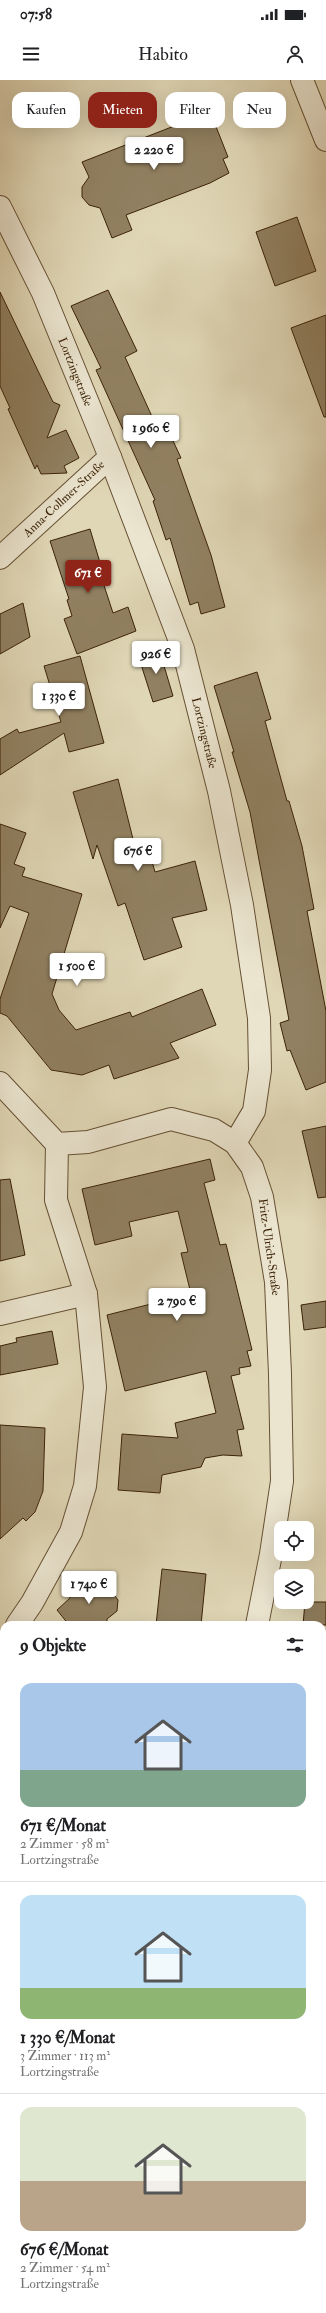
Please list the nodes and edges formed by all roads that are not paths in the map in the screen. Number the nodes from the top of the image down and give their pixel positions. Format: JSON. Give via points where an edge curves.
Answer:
{"nodes":[{"id":1,"x":302,"y":80,"type":"edge"},
{"id":2,"x":326,"y":140,"type":"edge"},
{"id":3,"x":0,"y":207,"type":"edge"},
{"id":4,"x":110,"y":457,"type":"junction"},
{"id":5,"x":0,"y":558,"type":"edge"},
{"id":6,"x":0,"y":1083,"type":"edge"},
{"id":7,"x":235,"y":1143,"type":"junction"},
{"id":8,"x":57,"y":1144,"type":"junction"},
{"id":9,"x":86,"y":1294,"type":"junction"},
{"id":10,"x":0,"y":1314,"type":"edge"},
{"id":11,"x":20,"y":1621,"type":"edge"},
{"id":12,"x":258,"y":1621,"type":"edge"}],
"edges":[{"from":1,"to":2,"type":"street"},
{"from":3,"to":4,"type":"street","name":"Lortzingstraße","via":[[43,293]]},
{"from":4,"to":5,"type":"street","name":"Anna-Collmer-Straße"},
{"from":4,"to":7,"type":"street","name":"Lortzingstraße","via":[[183,649],[219,790],[242,905],[259,1018],[260,1070],[254,1111]]},
{"from":6,"to":8,"type":"street"},
{"from":7,"to":8,"type":"street","name":"Fritz-Ulrich-Straße","via":[[214,1130],[171,1119],[88,1142]]},
{"from":7,"to":12,"type":"street","name":"Fritz-Ulrich-Straße","via":[[252,1167],[262,1197],[276,1282],[282,1481]]},
{"from":8,"to":9,"type":"street","via":[[56,1200]]},
{"from":9,"to":10,"type":"street"},
{"from":9,"to":11,"type":"street","via":[[95,1387],[85,1486],[71,1532]]}]}
